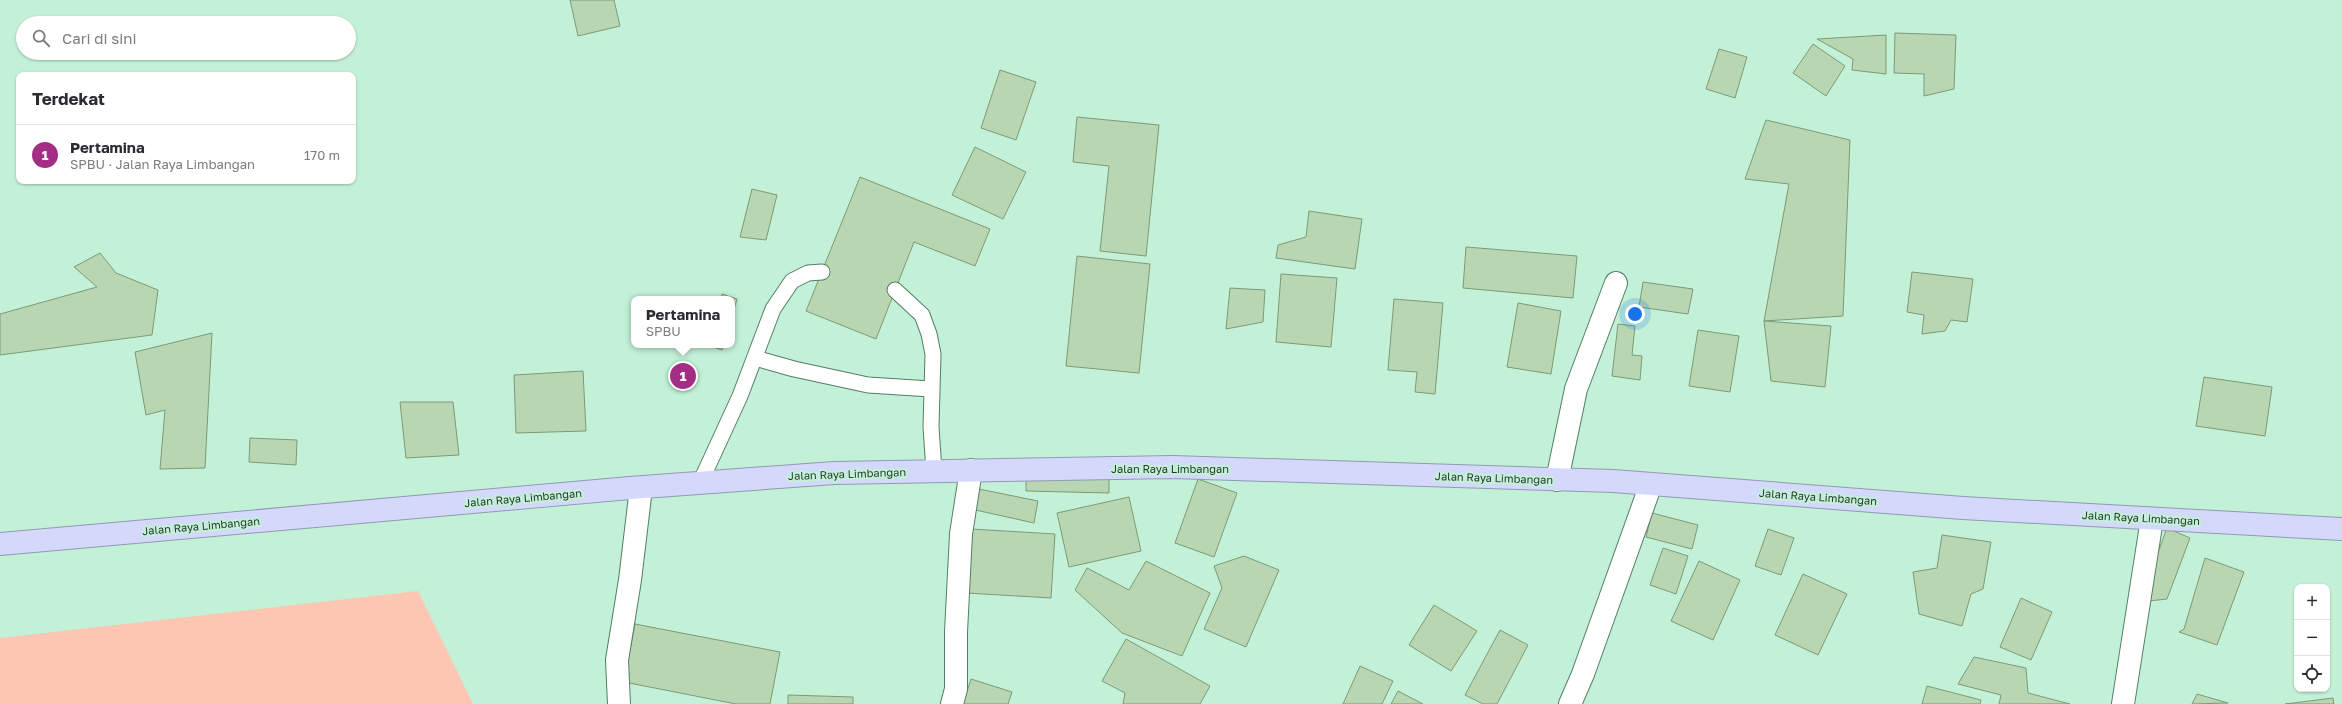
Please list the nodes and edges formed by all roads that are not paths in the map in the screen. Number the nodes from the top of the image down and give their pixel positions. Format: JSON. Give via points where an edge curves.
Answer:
{"nodes":[{"id":1,"x":822,"y":272,"type":"dead end"},
{"id":2,"x":1616,"y":283,"type":"dead end"},
{"id":3,"x":895,"y":290,"type":"dead end"},
{"id":4,"x":755,"y":358,"type":"junction"},
{"id":5,"x":931,"y":389,"type":"junction"},
{"id":6,"x":971,"y":470,"type":"junction"},
{"id":7,"x":934,"y":471,"type":"junction"},
{"id":8,"x":1557,"y":480,"type":"junction"},
{"id":9,"x":700,"y":483,"type":"junction"},
{"id":10,"x":1651,"y":484,"type":"junction"},
{"id":11,"x":641,"y":488,"type":"junction"},
{"id":12,"x":2152,"y":519,"type":"junction"},
{"id":13,"x":2342,"y":529,"type":"edge"},
{"id":14,"x":0,"y":544,"type":"edge"},
{"id":15,"x":619,"y":704,"type":"edge"},
{"id":16,"x":952,"y":704,"type":"edge"},
{"id":17,"x":1570,"y":704,"type":"edge"},
{"id":18,"x":2123,"y":704,"type":"edge"}],
"edges":[{"from":1,"to":4,"type":"lane","via":[[808,273],[792,281],[773,309]]},
{"from":2,"to":8,"type":"street","via":[[1576,389]]},
{"from":3,"to":5,"type":"lane","via":[[922,315],[929,334],[933,354]]},
{"from":4,"to":5,"type":"lane","via":[[868,385]]},
{"from":4,"to":9,"type":"lane"},
{"from":5,"to":7,"type":"lane"},
{"from":6,"to":7,"type":"highway","name":"Jalan Raya Limbangan"},
{"from":6,"to":8,"type":"highway","name":"Jalan Raya Limbangan","via":[[1173,467]]},
{"from":6,"to":16,"type":"street","via":[[962,534],[956,632],[956,689]]},
{"from":7,"to":9,"type":"highway","name":"Jalan Raya Limbangan","via":[[834,473]]},
{"from":8,"to":10,"type":"highway","name":"Jalan Raya Limbangan"},
{"from":9,"to":11,"type":"highway","name":"Jalan Raya Limbangan"},
{"from":10,"to":12,"type":"highway","name":"Jalan Raya Limbangan","via":[[1963,508]]},
{"from":10,"to":17,"type":"street","via":[[1584,674]]},
{"from":11,"to":14,"type":"highway","name":"Jalan Raya Limbangan"},
{"from":11,"to":15,"type":"street","via":[[617,660]]},
{"from":12,"to":13,"type":"highway","name":"Jalan Raya Limbangan"},
{"from":12,"to":18,"type":"street"}]}
